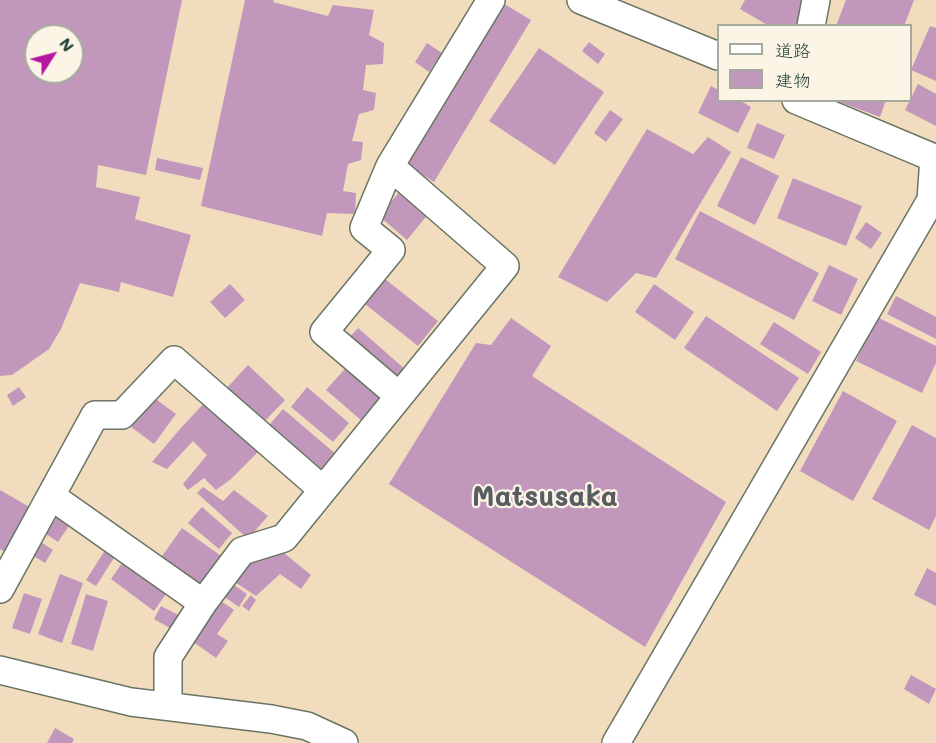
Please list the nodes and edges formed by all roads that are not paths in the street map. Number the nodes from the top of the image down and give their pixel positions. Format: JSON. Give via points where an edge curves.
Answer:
{"nodes":[{"id":1,"x":491,"y":0,"type":"edge"},
{"id":2,"x":581,"y":0,"type":"edge"},
{"id":3,"x":816,"y":0,"type":"edge"},
{"id":4,"x":811,"y":24,"type":"edge"},
{"id":5,"x":717,"y":56,"type":"edge"},
{"id":6,"x":801,"y":102,"type":"edge"},
{"id":7,"x":390,"y":166,"type":"junction"},
{"id":8,"x":934,"y":201,"type":"edge"},
{"id":9,"x":399,"y":396,"type":"junction"},
{"id":10,"x":323,"y":490,"type":"junction"},
{"id":11,"x":51,"y":496,"type":"junction"},
{"id":12,"x":0,"y":589,"type":"edge"},
{"id":13,"x":203,"y":603,"type":"junction"},
{"id":14,"x":0,"y":670,"type":"edge"},
{"id":15,"x":168,"y":705,"type":"junction"},
{"id":16,"x":344,"y":743,"type":"edge"},
{"id":17,"x":616,"y":743,"type":"edge"}],
"edges":[{"from":1,"to":7,"type":"street"},
{"from":2,"to":5,"type":"street"},
{"from":3,"to":4,"type":"street"},
{"from":6,"to":8,"type":"street","via":[[934,158]]},
{"from":7,"to":9,"type":"street","via":[[364,228],[391,250],[324,332]]},
{"from":7,"to":9,"type":"street","via":[[505,266]]},
{"from":8,"to":17,"type":"street"},
{"from":9,"to":10,"type":"street"},
{"from":10,"to":11,"type":"street","via":[[174,360],[122,415],[95,415]]},
{"from":10,"to":13,"type":"street","via":[[284,538],[242,550]]},
{"from":11,"to":12,"type":"street"},
{"from":11,"to":13,"type":"street"},
{"from":13,"to":15,"type":"street","via":[[168,657]]},
{"from":14,"to":15,"type":"street","via":[[131,702]]},
{"from":15,"to":16,"type":"street","via":[[307,726]]}]}
